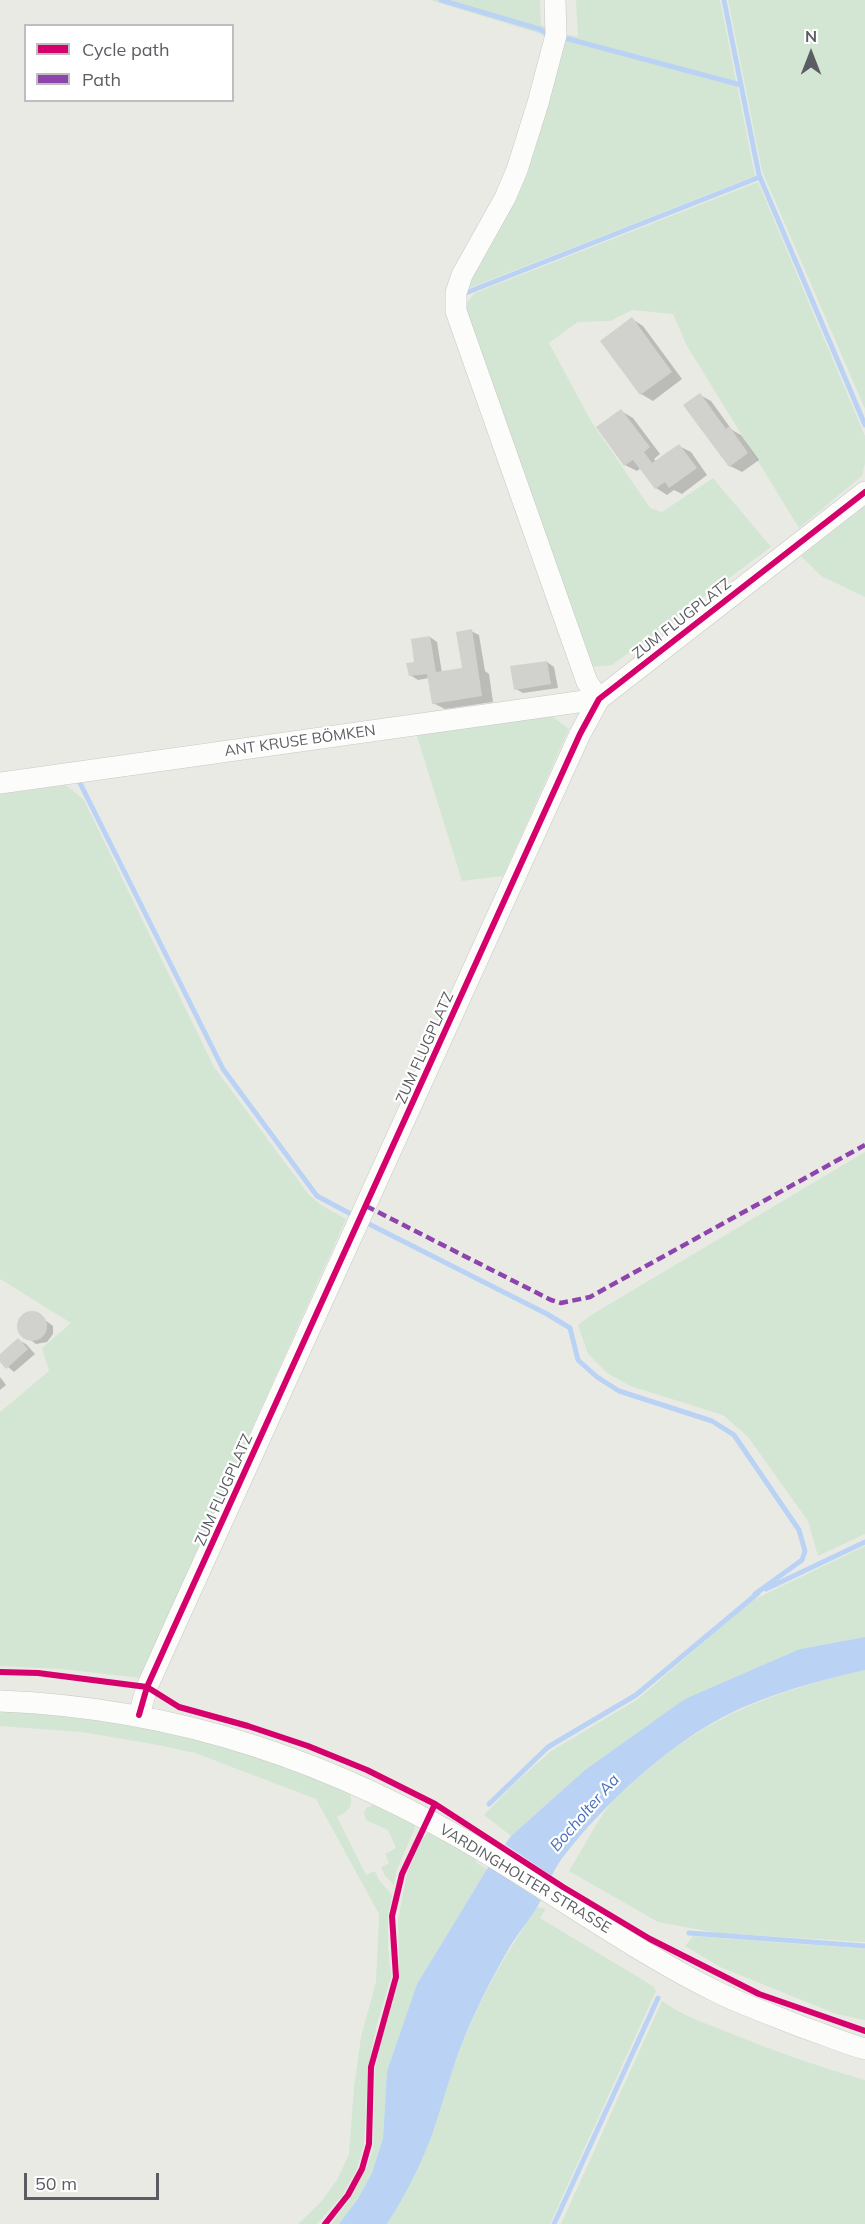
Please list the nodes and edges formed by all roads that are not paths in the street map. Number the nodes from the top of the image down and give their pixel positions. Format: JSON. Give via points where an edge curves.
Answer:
{"nodes":[{"id":1,"x":555,"y":0,"type":"edge"},
{"id":2,"x":865,"y":492,"type":"edge"},
{"id":3,"x":599,"y":699,"type":"junction"},
{"id":4,"x":0,"y":783,"type":"edge"},
{"id":5,"x":0,"y":1701,"type":"edge"},
{"id":6,"x":138,"y":1715,"type":"junction"},
{"id":7,"x":865,"y":2049,"type":"edge"}],
"edges":[{"from":1,"to":3,"type":"street","via":[[556,35],[517,170],[462,275],[456,311],[587,682]]},
{"from":2,"to":3,"type":"street","name":"ZUM FLUGPLATZ"},
{"from":3,"to":4,"type":"street","name":"ANT KRUSE BÖMKEN"},
{"from":3,"to":6,"type":"street","name":"ZUM FLUGPLATZ","via":[[170,1636]]},
{"from":5,"to":6,"type":"street","name":"VARDINGHOLTER STRASSE"},
{"from":6,"to":7,"type":"street","name":"VARDINGHOLTER STRASSE","via":[[229,1737],[362,1786],[490,1856],[656,1959],[720,1993]]}]}
